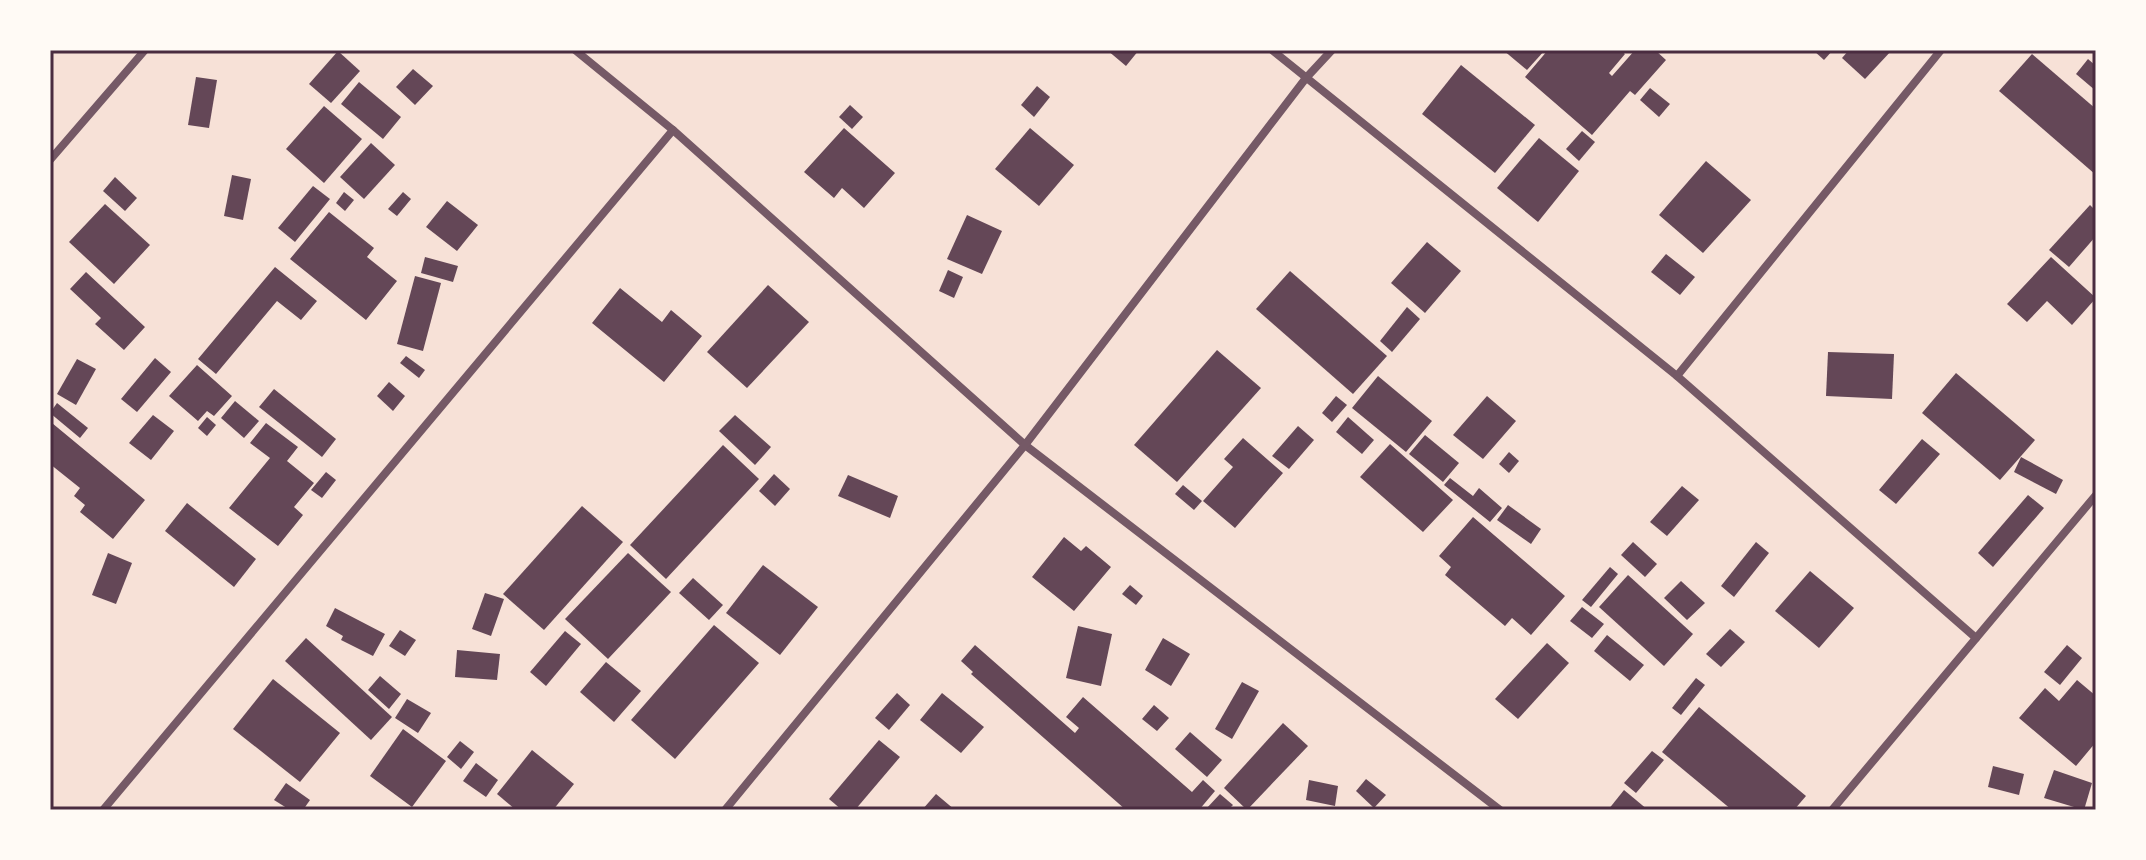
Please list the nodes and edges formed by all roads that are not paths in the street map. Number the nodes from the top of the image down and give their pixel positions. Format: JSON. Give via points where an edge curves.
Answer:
{"nodes":[{"id":1,"x":145,"y":50,"type":"edge"},
{"id":2,"x":575,"y":50,"type":"edge"},
{"id":3,"x":1272,"y":50,"type":"edge"},
{"id":4,"x":1332,"y":50,"type":"edge"},
{"id":5,"x":1941,"y":50,"type":"edge"},
{"id":6,"x":1306,"y":78,"type":"junction"},
{"id":7,"x":673,"y":130,"type":"junction"},
{"id":8,"x":50,"y":160,"type":"edge"},
{"id":9,"x":1677,"y":376,"type":"junction"},
{"id":10,"x":1025,"y":445,"type":"junction"},
{"id":11,"x":2096,"y":495,"type":"edge"},
{"id":12,"x":1976,"y":638,"type":"junction"},
{"id":13,"x":103,"y":810,"type":"edge"},
{"id":14,"x":725,"y":810,"type":"edge"},
{"id":15,"x":1500,"y":810,"type":"edge"},
{"id":16,"x":1832,"y":810,"type":"edge"}],
"edges":[{"from":1,"to":8,"type":"street"},
{"from":2,"to":7,"type":"street"},
{"from":3,"to":6,"type":"street"},
{"from":4,"to":6,"type":"street"},
{"from":5,"to":9,"type":"street"},
{"from":6,"to":9,"type":"street"},
{"from":6,"to":10,"type":"street"},
{"from":7,"to":10,"type":"street"},
{"from":7,"to":13,"type":"street"},
{"from":9,"to":12,"type":"street"},
{"from":10,"to":14,"type":"street"},
{"from":10,"to":15,"type":"street"},
{"from":11,"to":12,"type":"street"},
{"from":12,"to":16,"type":"street"}]}
